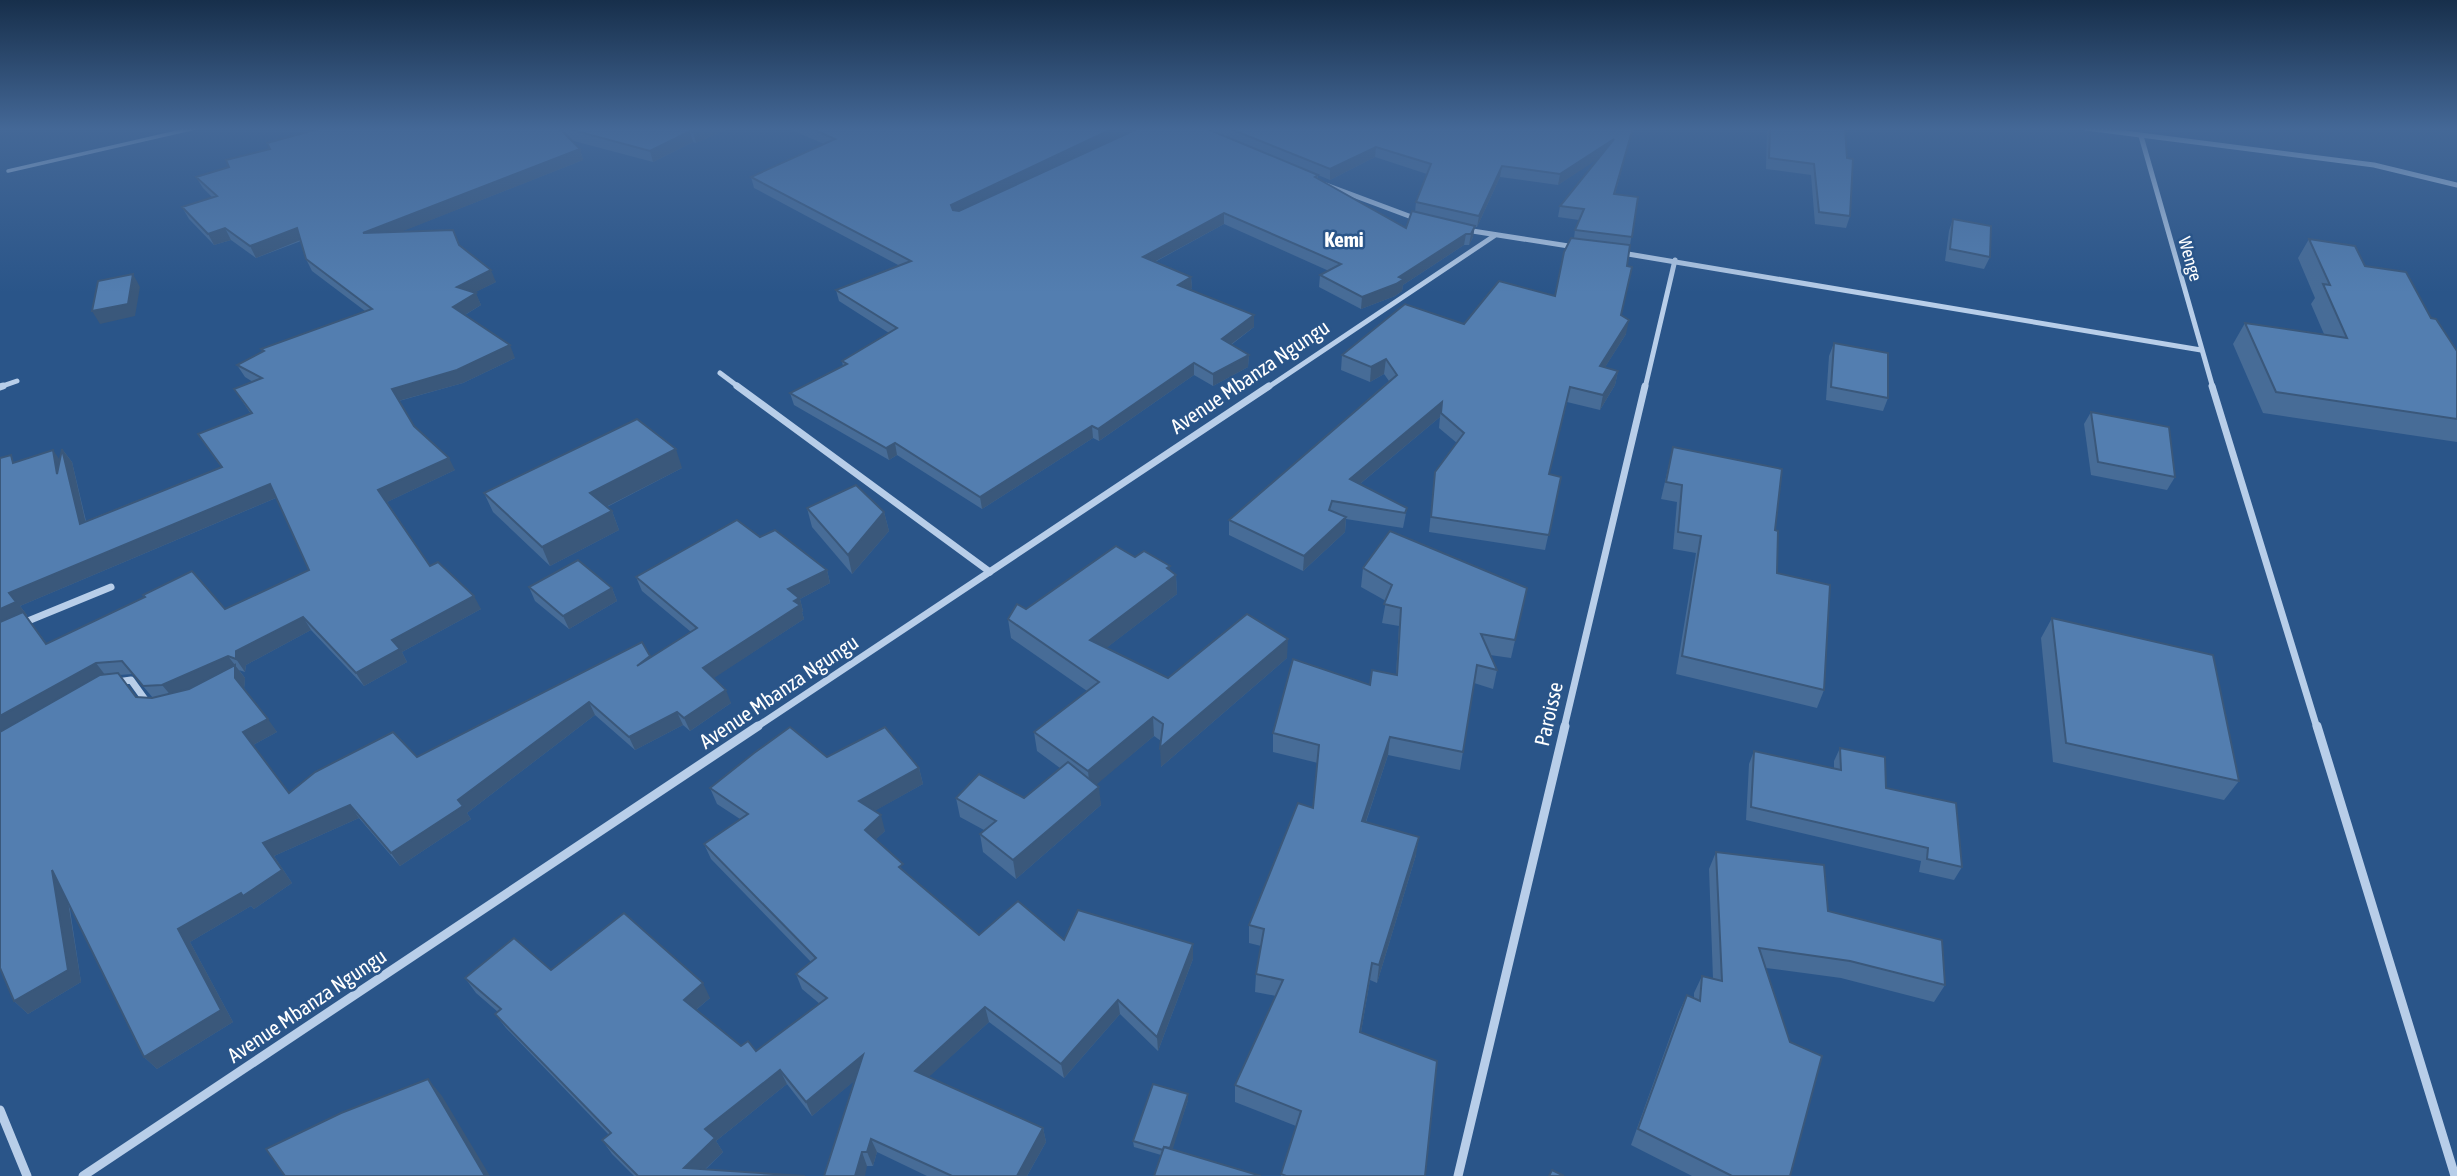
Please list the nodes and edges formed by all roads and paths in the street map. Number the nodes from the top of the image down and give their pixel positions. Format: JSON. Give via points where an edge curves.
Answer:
{"nodes":[{"id":1,"x":1324,"y":183,"type":"edge"},
{"id":2,"x":2154,"y":183,"type":"edge"},
{"id":3,"x":1420,"y":220,"type":"edge"},
{"id":4,"x":1457,"y":228,"type":"edge"},
{"id":5,"x":1494,"y":236,"type":"junction"},
{"id":6,"x":1584,"y":248,"type":"edge"},
{"id":7,"x":1610,"y":251,"type":"edge"},
{"id":8,"x":1675,"y":260,"type":"junction"},
{"id":9,"x":2201,"y":350,"type":"junction"},
{"id":10,"x":720,"y":373,"type":"dead end"},
{"id":11,"x":17,"y":381,"type":"dead end"},
{"id":12,"x":0,"y":387,"type":"edge"},
{"id":13,"x":990,"y":572,"type":"junction"},
{"id":14,"x":111,"y":586,"type":"dead end"},
{"id":15,"x":12,"y":628,"type":"edge"},
{"id":16,"x":109,"y":682,"type":"edge"},
{"id":17,"x":159,"y":707,"type":"edge"},
{"id":18,"x":0,"y":1110,"type":"edge"},
{"id":19,"x":27,"y":1176,"type":"edge"},
{"id":20,"x":83,"y":1176,"type":"edge"},
{"id":21,"x":1458,"y":1176,"type":"edge"},
{"id":22,"x":2455,"y":1176,"type":"edge"}],
"edges":[{"from":1,"to":3,"type":"street"},
{"from":2,"to":9,"type":"street","name":"Wenge"},
{"from":4,"to":5,"type":"street"},
{"from":5,"to":6,"type":"street"},
{"from":5,"to":13,"type":"street","name":"Avenue Mbanza Ngungu"},
{"from":7,"to":8,"type":"street"},
{"from":8,"to":9,"type":"street"},
{"from":8,"to":21,"type":"street","name":"Paroisse"},
{"from":9,"to":22,"type":"street","name":"Wenge"},
{"from":10,"to":13,"type":"street"},
{"from":11,"to":12,"type":"street"},
{"from":13,"to":20,"type":"street","name":"Avenue Mbanza Ngungu"},
{"from":14,"to":15,"type":"street"},
{"from":16,"to":17,"type":"street","via":[[131,680],[150,705]]},
{"from":18,"to":19,"type":"street"}]}
